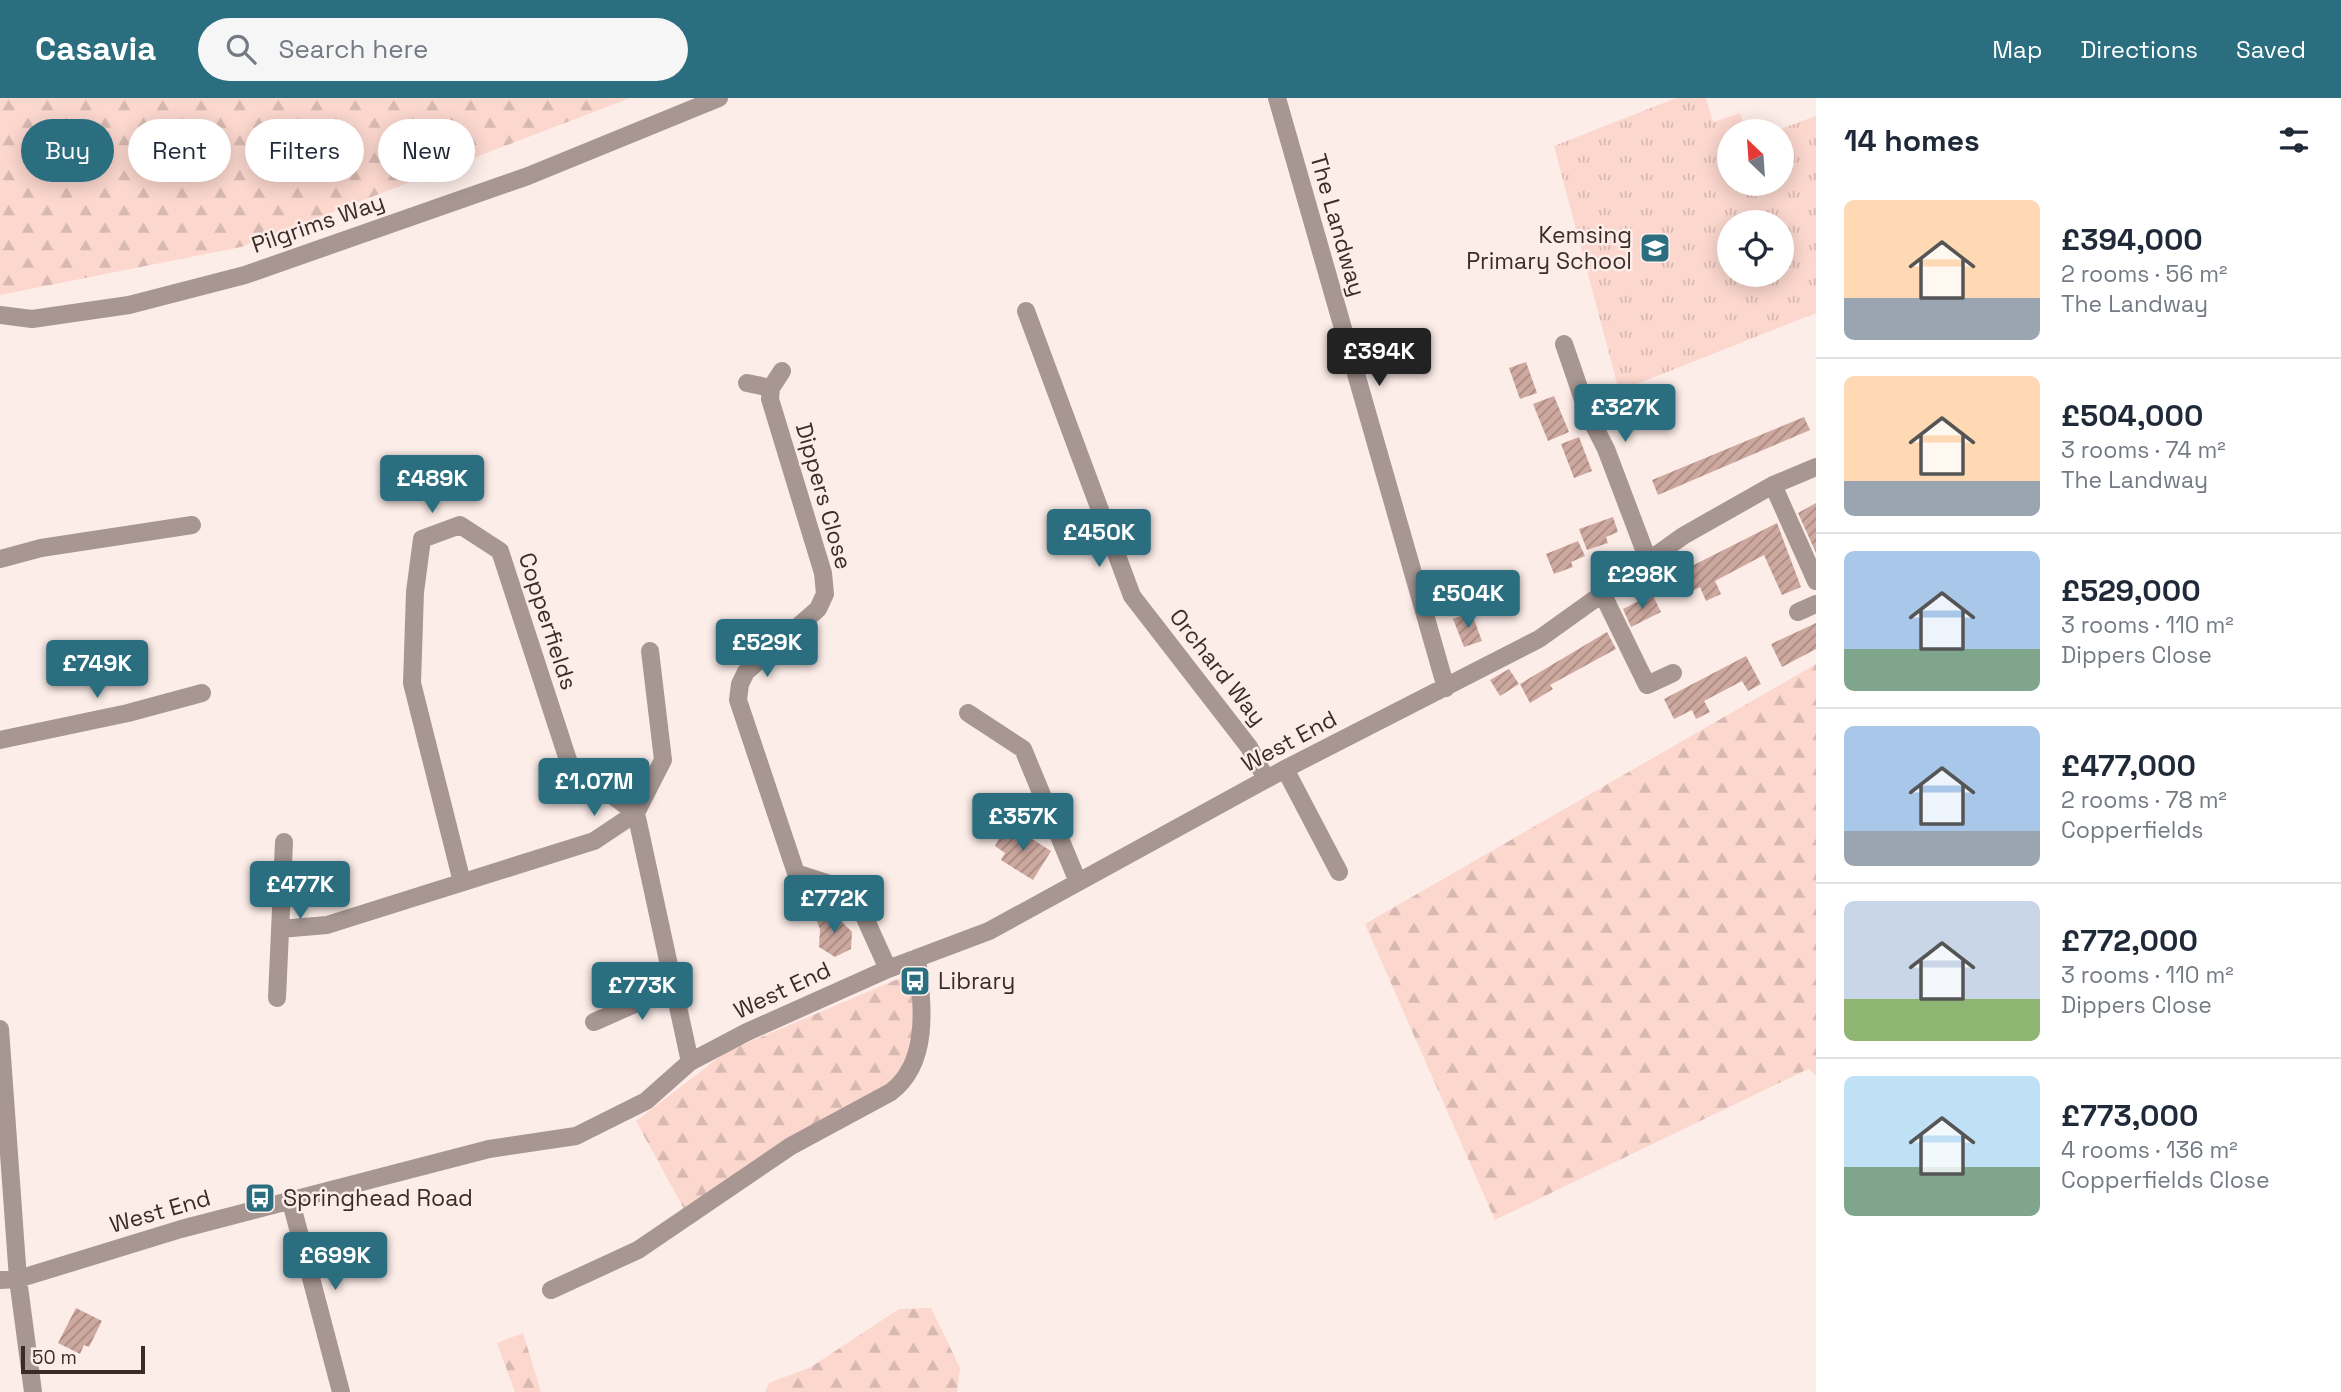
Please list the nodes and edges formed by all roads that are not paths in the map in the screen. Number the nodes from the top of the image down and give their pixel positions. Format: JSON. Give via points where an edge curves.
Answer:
{"nodes":[{"id":1,"x":719,"y":98,"type":"edge"},
{"id":2,"x":1277,"y":98,"type":"edge"},
{"id":3,"x":1026,"y":311,"type":"dead end"},
{"id":4,"x":0,"y":315,"type":"edge"},
{"id":5,"x":1564,"y":344,"type":"dead end"},
{"id":6,"x":782,"y":371,"type":"dead end"},
{"id":7,"x":747,"y":383,"type":"dead end"},
{"id":8,"x":771,"y":388,"type":"junction"},
{"id":9,"x":1816,"y":467,"type":"edge"},
{"id":10,"x":1773,"y":485,"type":"junction"},
{"id":11,"x":192,"y":525,"type":"dead end"},
{"id":12,"x":0,"y":559,"type":"edge"},
{"id":13,"x":1648,"y":559,"type":"junction"},
{"id":14,"x":1816,"y":581,"type":"edge"},
{"id":15,"x":1603,"y":595,"type":"junction"},
{"id":16,"x":1816,"y":604,"type":"edge"},
{"id":17,"x":1798,"y":612,"type":"dead end"},
{"id":18,"x":650,"y":651,"type":"dead end"},
{"id":19,"x":1673,"y":673,"type":"dead end"},
{"id":20,"x":1447,"y":688,"type":"junction"},
{"id":21,"x":202,"y":692,"type":"dead end"},
{"id":22,"x":968,"y":713,"type":"dead end"},
{"id":23,"x":0,"y":740,"type":"edge"},
{"id":24,"x":1285,"y":769,"type":"junction"},
{"id":25,"x":1266,"y":779,"type":"junction"},
{"id":26,"x":636,"y":813,"type":"junction"},
{"id":27,"x":284,"y":842,"type":"dead end"},
{"id":28,"x":1339,"y":872,"type":"dead end"},
{"id":29,"x":1078,"y":882,"type":"junction"},
{"id":30,"x":462,"y":883,"type":"junction"},
{"id":31,"x":280,"y":929,"type":"junction"},
{"id":32,"x":917,"y":958,"type":"junction"},
{"id":33,"x":888,"y":969,"type":"junction"},
{"id":34,"x":674,"y":987,"type":"junction"},
{"id":35,"x":277,"y":998,"type":"dead end"},
{"id":36,"x":594,"y":1022,"type":"dead end"},
{"id":37,"x":0,"y":1029,"type":"edge"},
{"id":38,"x":690,"y":1062,"type":"junction"},
{"id":39,"x":291,"y":1202,"type":"junction"},
{"id":40,"x":9,"y":1280,"type":"edge"},
{"id":41,"x":551,"y":1290,"type":"dead end"},
{"id":42,"x":33,"y":1392,"type":"edge"},
{"id":43,"x":341,"y":1392,"type":"edge"}],
"edges":[{"from":1,"to":4,"type":"street","name":"Pilgrims Way","via":[[528,176],[245,275],[129,305],[32,319]]},
{"from":2,"to":20,"type":"street","name":"The Landway"},
{"from":3,"to":25,"type":"street","name":"Orchard Way","via":[[1132,596],[1249,747]]},
{"from":5,"to":13,"type":"street"},
{"from":6,"to":8,"type":"street"},
{"from":7,"to":8,"type":"street"},
{"from":8,"to":33,"type":"street","name":"Dippers Close","via":[[770,399],[823,573],[825,594],[818,608],[746,672],[738,700],[796,873],[834,885],[860,907]]},
{"from":9,"to":10,"type":"street","name":"West End"},
{"from":10,"to":13,"type":"street","name":"West End"},
{"from":10,"to":14,"type":"street"},
{"from":11,"to":12,"type":"street","via":[[41,548]]},
{"from":13,"to":15,"type":"street","name":"West End"},
{"from":15,"to":19,"type":"street","via":[[1647,685]]},
{"from":15,"to":20,"type":"street","name":"West End","via":[[1539,639]]},
{"from":16,"to":17,"type":"street"},
{"from":18,"to":26,"type":"street","via":[[663,760]]},
{"from":20,"to":24,"type":"street","name":"West End"},
{"from":21,"to":23,"type":"street"},
{"from":22,"to":29,"type":"street","via":[[1023,749]]},
{"from":24,"to":25,"type":"street","name":"West End"},
{"from":24,"to":28,"type":"street"},
{"from":25,"to":29,"type":"street","name":"West End"},
{"from":26,"to":30,"type":"street","via":[[594,841]]},
{"from":26,"to":30,"type":"street","name":"Copperfields","via":[[569,763],[499,551],[460,525],[422,540],[412,684]]},
{"from":26,"to":34,"type":"street"},
{"from":27,"to":31,"type":"street"},
{"from":29,"to":32,"type":"street","name":"West End","via":[[989,931]]},
{"from":30,"to":31,"type":"street","via":[[327,925]]},
{"from":31,"to":35,"type":"street"},
{"from":32,"to":33,"type":"street","name":"West End"},
{"from":32,"to":41,"type":"street","via":[[920,1034],[917,1056],[905,1080],[791,1146],[638,1250]]},
{"from":33,"to":38,"type":"street","name":"West End"},
{"from":34,"to":36,"type":"street"},
{"from":34,"to":38,"type":"street"},
{"from":37,"to":40,"type":"street"},
{"from":38,"to":39,"type":"street","name":"West End","via":[[646,1101],[576,1136],[489,1149]]},
{"from":39,"to":40,"type":"street","name":"West End"},
{"from":39,"to":43,"type":"street"},
{"from":40,"to":42,"type":"street"}]}
